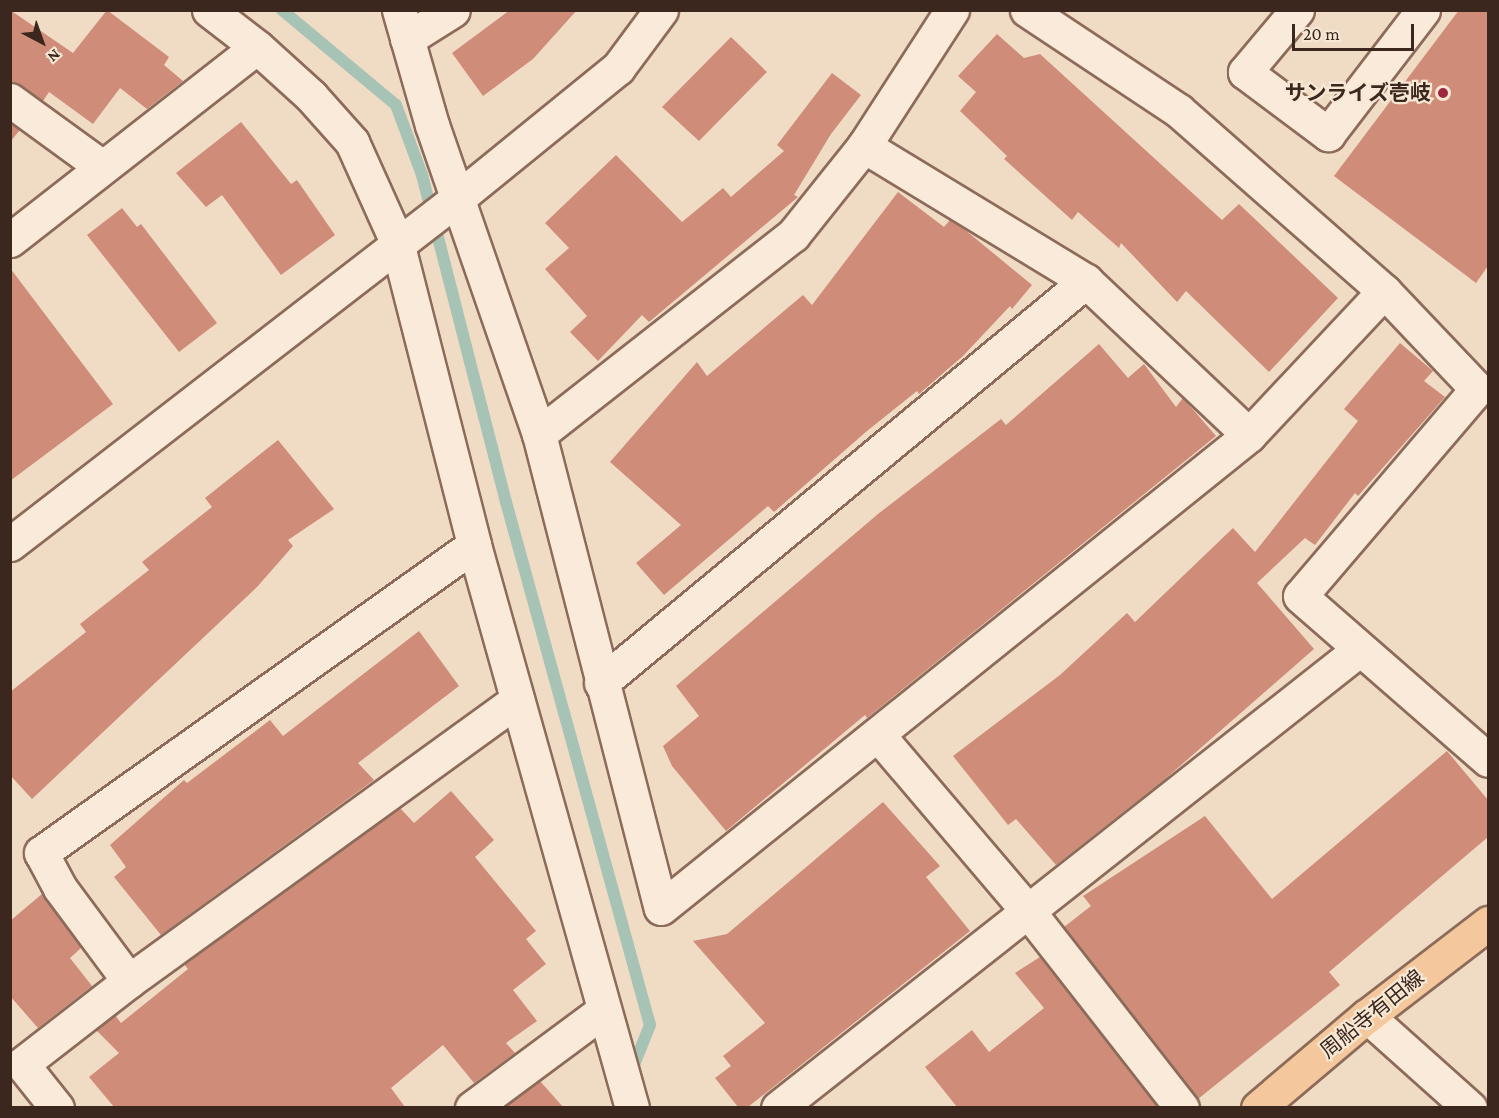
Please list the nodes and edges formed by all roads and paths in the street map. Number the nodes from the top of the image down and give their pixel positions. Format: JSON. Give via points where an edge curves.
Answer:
{"nodes":[{"id":1,"x":209,"y":10,"type":"edge"},
{"id":2,"x":453,"y":10,"type":"edge"},
{"id":3,"x":661,"y":10,"type":"edge"},
{"id":4,"x":952,"y":10,"type":"edge"},
{"id":5,"x":1027,"y":10,"type":"edge"},
{"id":6,"x":1297,"y":10,"type":"edge"},
{"id":7,"x":1423,"y":10,"type":"edge"},
{"id":8,"x":403,"y":25,"type":"edge"},
{"id":9,"x":257,"y":47,"type":"junction"},
{"id":10,"x":10,"y":100,"type":"edge"},
{"id":11,"x":864,"y":146,"type":"junction"},
{"id":12,"x":101,"y":166,"type":"junction"},
{"id":13,"x":458,"y":198,"type":"junction"},
{"id":14,"x":10,"y":240,"type":"edge"},
{"id":15,"x":397,"y":242,"type":"junction"},
{"id":16,"x":1086,"y":280,"type":"junction"},
{"id":17,"x":1384,"y":291,"type":"junction"},
{"id":18,"x":539,"y":435,"type":"junction"},
{"id":19,"x":1249,"y":435,"type":"junction"},
{"id":20,"x":10,"y":544,"type":"edge"},
{"id":21,"x":474,"y":545,"type":"junction"},
{"id":22,"x":1360,"y":649,"type":"junction"},
{"id":23,"x":601,"y":683,"type":"junction"},
{"id":24,"x":517,"y":700,"type":"junction"},
{"id":25,"x":878,"y":735,"type":"junction"},
{"id":26,"x":1488,"y":760,"type":"edge"},
{"id":27,"x":1028,"y":911,"type":"junction"},
{"id":28,"x":1488,"y":923,"type":"edge"},
{"id":29,"x":129,"y":981,"type":"junction"},
{"id":30,"x":604,"y":1010,"type":"junction"},
{"id":31,"x":1367,"y":1016,"type":"junction"},
{"id":32,"x":57,"y":1107,"type":"edge"},
{"id":33,"x":472,"y":1107,"type":"edge"},
{"id":34,"x":632,"y":1107,"type":"edge"},
{"id":35,"x":778,"y":1107,"type":"edge"},
{"id":36,"x":1182,"y":1107,"type":"edge"},
{"id":37,"x":1258,"y":1107,"type":"edge"},
{"id":38,"x":1470,"y":1107,"type":"edge"}],
"edges":[{"from":1,"to":9,"type":"street"},
{"from":2,"to":8,"type":"street"},
{"from":3,"to":13,"type":"street","via":[[618,68]]},
{"from":4,"to":11,"type":"street"},
{"from":5,"to":17,"type":"street","via":[[1179,111]]},
{"from":6,"to":7,"type":"street","via":[[1245,72],[1328,134]]},
{"from":8,"to":13,"type":"street"},
{"from":9,"to":12,"type":"street"},
{"from":9,"to":15,"type":"street","via":[[311,96],[352,142]]},
{"from":10,"to":12,"type":"street"},
{"from":11,"to":16,"type":"street"},
{"from":11,"to":18,"type":"street","via":[[793,236]]},
{"from":12,"to":14,"type":"street"},
{"from":13,"to":15,"type":"street"},
{"from":13,"to":18,"type":"street"},
{"from":15,"to":20,"type":"street"},
{"from":15,"to":21,"type":"street"},
{"from":16,"to":19,"type":"street"},
{"from":16,"to":23,"type":"street"},
{"from":17,"to":19,"type":"street"},
{"from":17,"to":22,"type":"street","via":[[1477,389],[1300,596]]},
{"from":18,"to":23,"type":"street"},
{"from":19,"to":25,"type":"street"},
{"from":21,"to":24,"type":"street"},
{"from":21,"to":29,"type":"street","via":[[41,853],[60,888]]},
{"from":22,"to":26,"type":"street"},
{"from":22,"to":27,"type":"street"},
{"from":23,"to":25,"type":"street","via":[[661,908]]},
{"from":24,"to":29,"type":"street"},
{"from":24,"to":30,"type":"street"},
{"from":25,"to":27,"type":"street"},
{"from":27,"to":35,"type":"street"},
{"from":27,"to":36,"type":"street"},
{"from":28,"to":31,"type":"main road","name":"周船寺有田線"},
{"from":29,"to":32,"type":"street","via":[[22,1064]]},
{"from":30,"to":33,"type":"street"},
{"from":30,"to":34,"type":"street"},
{"from":31,"to":37,"type":"main road","name":"周船寺有田線"},
{"from":31,"to":38,"type":"street"}]}
